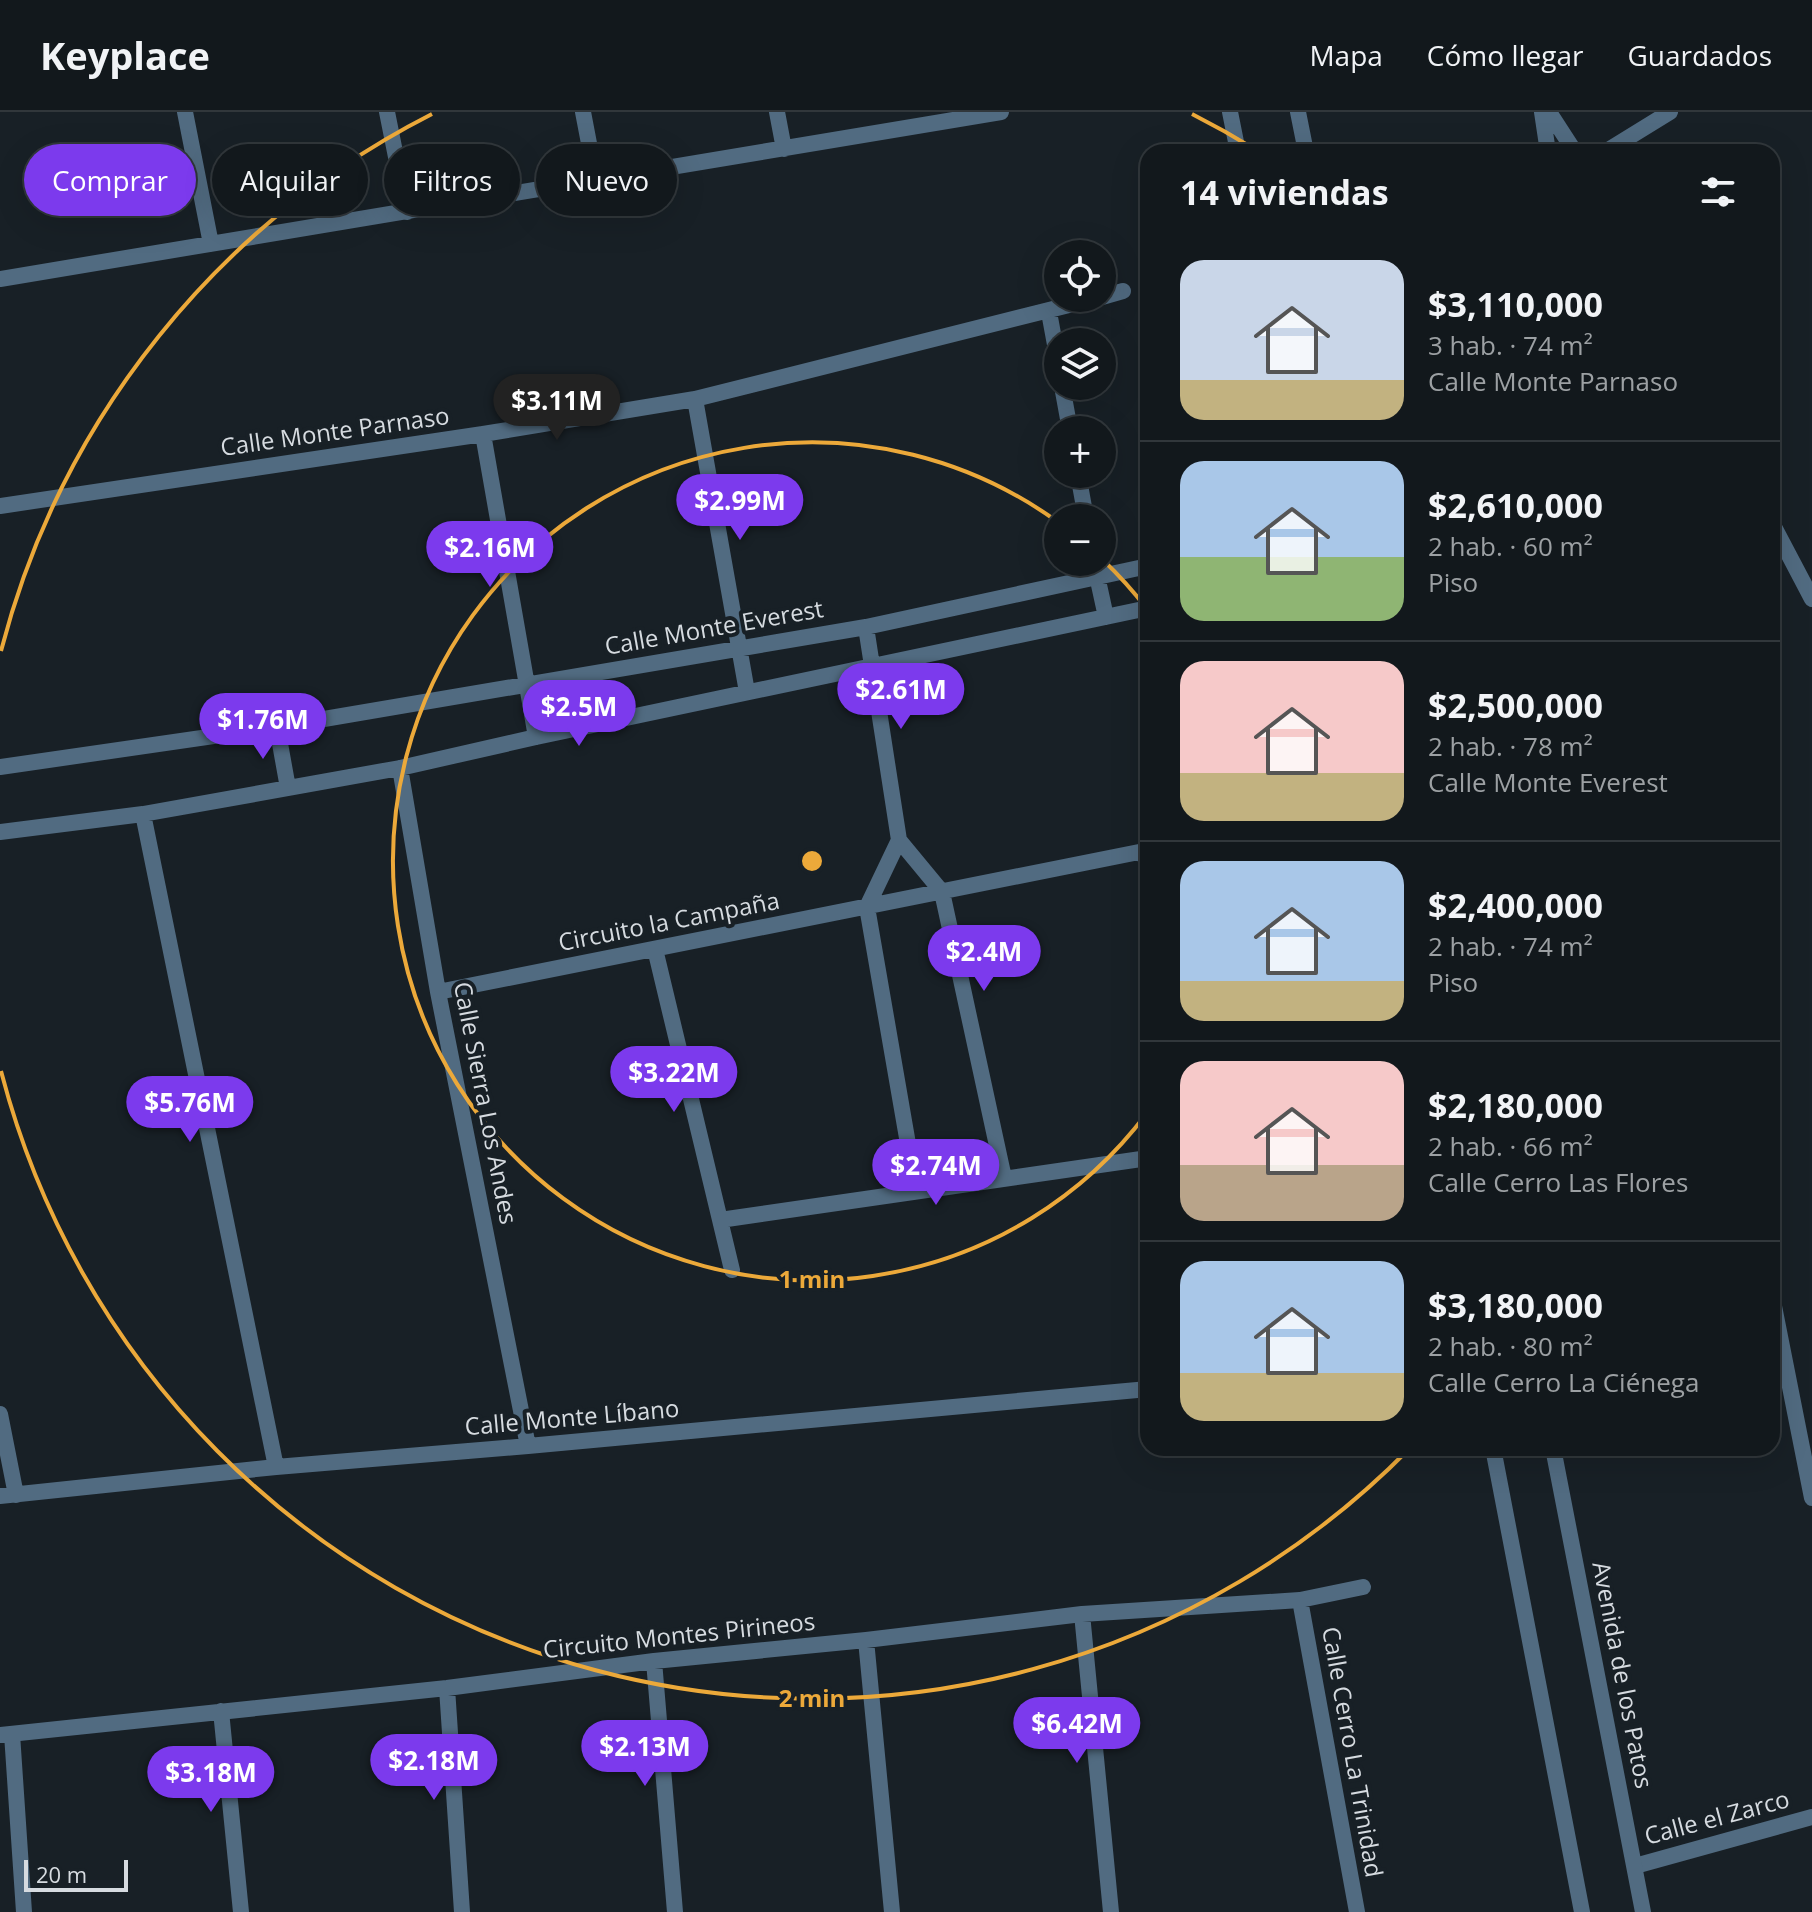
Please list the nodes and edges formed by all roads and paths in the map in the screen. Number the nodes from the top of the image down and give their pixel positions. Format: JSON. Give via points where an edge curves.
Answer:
{"nodes":[{"id":1,"x":185,"y":112,"type":"edge"},
{"id":2,"x":387,"y":112,"type":"edge"},
{"id":3,"x":583,"y":112,"type":"edge"},
{"id":4,"x":777,"y":112,"type":"edge"},
{"id":5,"x":1230,"y":112,"type":"edge"},
{"id":6,"x":1298,"y":112,"type":"edge"},
{"id":7,"x":1542,"y":112,"type":"edge"},
{"id":8,"x":1549,"y":112,"type":"edge"},
{"id":9,"x":1670,"y":112,"type":"edge"},
{"id":10,"x":990,"y":113,"type":"edge"},
{"id":11,"x":393,"y":144,"type":"edge"},
{"id":12,"x":589,"y":144,"type":"edge"},
{"id":13,"x":1236,"y":144,"type":"edge"},
{"id":14,"x":1304,"y":144,"type":"edge"},
{"id":15,"x":1547,"y":144,"type":"edge"},
{"id":16,"x":1570,"y":144,"type":"edge"},
{"id":17,"x":1618,"y":144,"type":"edge"},
{"id":18,"x":784,"y":149,"type":"junction"},
{"id":19,"x":677,"y":167,"type":"edge"},
{"id":20,"x":384,"y":216,"type":"edge"},
{"id":21,"x":211,"y":244,"type":"junction"},
{"id":22,"x":1,"y":275,"type":"edge"},
{"id":23,"x":1123,"y":291,"type":"dead end"},
{"id":24,"x":1116,"y":293,"type":"edge"},
{"id":25,"x":1049,"y":312,"type":"joint"},
{"id":26,"x":1052,"y":328,"type":"edge"},
{"id":27,"x":695,"y":399,"type":"junction"},
{"id":28,"x":483,"y":434,"type":"junction"},
{"id":29,"x":0,"y":506,"type":"edge"},
{"id":30,"x":1780,"y":538,"type":"edge"},
{"id":31,"x":1140,"y":567,"type":"edge"},
{"id":32,"x":1116,"y":568,"type":"edge"},
{"id":33,"x":1071,"y":576,"type":"edge"},
{"id":34,"x":1096,"y":576,"type":"edge"},
{"id":35,"x":1812,"y":599,"type":"edge"},
{"id":36,"x":1140,"y":610,"type":"edge"},
{"id":37,"x":1106,"y":617,"type":"junction"},
{"id":38,"x":866,"y":627,"type":"junction"},
{"id":39,"x":738,"y":649,"type":"junction"},
{"id":40,"x":871,"y":668,"type":"junction"},
{"id":41,"x":527,"y":685,"type":"junction"},
{"id":42,"x":747,"y":692,"type":"junction"},
{"id":43,"x":277,"y":727,"type":"junction"},
{"id":44,"x":536,"y":737,"type":"junction"},
{"id":45,"x":0,"y":767,"type":"edge"},
{"id":46,"x":400,"y":768,"type":"junction"},
{"id":47,"x":288,"y":788,"type":"junction"},
{"id":48,"x":143,"y":814,"type":"junction"},
{"id":49,"x":0,"y":832,"type":"edge"},
{"id":50,"x":899,"y":840,"type":"junction"},
{"id":51,"x":1140,"y":852,"type":"edge"},
{"id":52,"x":942,"y":892,"type":"junction"},
{"id":53,"x":867,"y":907,"type":"junction"},
{"id":54,"x":655,"y":949,"type":"junction"},
{"id":55,"x":438,"y":992,"type":"junction"},
{"id":56,"x":1140,"y":1159,"type":"edge"},
{"id":57,"x":1004,"y":1178,"type":"junction"},
{"id":58,"x":916,"y":1190,"type":"junction"},
{"id":59,"x":720,"y":1220,"type":"junction"},
{"id":60,"x":732,"y":1270,"type":"dead end"},
{"id":61,"x":1780,"y":1336,"type":"edge"},
{"id":62,"x":1140,"y":1390,"type":"edge"},
{"id":63,"x":0,"y":1414,"type":"edge"},
{"id":64,"x":528,"y":1446,"type":"junction"},
{"id":65,"x":1495,"y":1456,"type":"edge"},
{"id":66,"x":1555,"y":1456,"type":"edge"},
{"id":67,"x":276,"y":1467,"type":"junction"},
{"id":68,"x":8,"y":1496,"type":"edge"},
{"id":69,"x":1812,"y":1498,"type":"edge"},
{"id":70,"x":1363,"y":1587,"type":"dead end"},
{"id":71,"x":1300,"y":1600,"type":"junction"},
{"id":72,"x":1082,"y":1614,"type":"junction"},
{"id":73,"x":866,"y":1640,"type":"junction"},
{"id":74,"x":654,"y":1661,"type":"junction"},
{"id":75,"x":447,"y":1688,"type":"junction"},
{"id":76,"x":221,"y":1711,"type":"junction"},
{"id":77,"x":6,"y":1734,"type":"edge"},
{"id":78,"x":1812,"y":1817,"type":"edge"},
{"id":79,"x":1635,"y":1866,"type":"junction"},
{"id":80,"x":24,"y":1912,"type":"edge"},
{"id":81,"x":241,"y":1912,"type":"edge"},
{"id":82,"x":462,"y":1912,"type":"edge"},
{"id":83,"x":675,"y":1912,"type":"edge"},
{"id":84,"x":892,"y":1912,"type":"edge"},
{"id":85,"x":1111,"y":1912,"type":"edge"},
{"id":86,"x":1357,"y":1912,"type":"edge"},
{"id":87,"x":1582,"y":1912,"type":"edge"},
{"id":88,"x":1643,"y":1912,"type":"edge"}],
"edges":[{"from":1,"to":21,"type":"street"},
{"from":2,"to":11,"type":"street"},
{"from":3,"to":12,"type":"street"},
{"from":4,"to":18,"type":"street"},
{"from":5,"to":13,"type":"street"},
{"from":6,"to":14,"type":"street"},
{"from":7,"to":15,"type":"street"},
{"from":8,"to":16,"type":"street"},
{"from":9,"to":17,"type":"street"},
{"from":10,"to":18,"type":"street"},
{"from":18,"to":19,"type":"street"},
{"from":20,"to":21,"type":"street"},
{"from":21,"to":22,"type":"street"},
{"from":23,"to":24,"type":"street","name":"Calle Monte Parnaso"},
{"from":25,"to":26,"type":"street"},
{"from":25,"to":27,"type":"street","name":"Calle Monte Parnaso"},
{"from":27,"to":28,"type":"street","name":"Calle Monte Parnaso"},
{"from":27,"to":39,"type":"street"},
{"from":28,"to":29,"type":"street","name":"Calle Monte Parnaso"},
{"from":28,"to":41,"type":"street"},
{"from":30,"to":35,"type":"street"},
{"from":31,"to":32,"type":"street","name":"Calle Monte Everest"},
{"from":33,"to":38,"type":"street","name":"Calle Monte Everest"},
{"from":34,"to":37,"type":"street"},
{"from":36,"to":37,"type":"street"},
{"from":37,"to":40,"type":"street"},
{"from":38,"to":39,"type":"street","name":"Calle Monte Everest"},
{"from":38,"to":40,"type":"street"},
{"from":39,"to":41,"type":"street","name":"Calle Monte Everest"},
{"from":39,"to":42,"type":"street"},
{"from":40,"to":42,"type":"street"},
{"from":40,"to":50,"type":"street"},
{"from":41,"to":43,"type":"street","name":"Calle Monte Everest"},
{"from":41,"to":44,"type":"street"},
{"from":42,"to":44,"type":"street"},
{"from":43,"to":45,"type":"street","name":"Calle Monte Everest"},
{"from":43,"to":47,"type":"street"},
{"from":44,"to":46,"type":"street"},
{"from":46,"to":47,"type":"street"},
{"from":46,"to":55,"type":"street","name":"Calle Sierra Los Andes"},
{"from":47,"to":48,"type":"street"},
{"from":48,"to":49,"type":"street"},
{"from":48,"to":67,"type":"street"},
{"from":50,"to":52,"type":"street"},
{"from":50,"to":53,"type":"street"},
{"from":51,"to":52,"type":"street","name":"Circuito la Campaña"},
{"from":52,"to":53,"type":"street","name":"Circuito la Campaña"},
{"from":52,"to":57,"type":"street"},
{"from":53,"to":54,"type":"street","name":"Circuito la Campaña"},
{"from":53,"to":58,"type":"street"},
{"from":54,"to":55,"type":"street","name":"Circuito la Campaña"},
{"from":54,"to":59,"type":"street"},
{"from":55,"to":64,"type":"street","name":"Calle Sierra Los Andes"},
{"from":56,"to":57,"type":"street"},
{"from":57,"to":58,"type":"street"},
{"from":58,"to":59,"type":"street"},
{"from":59,"to":60,"type":"street"},
{"from":61,"to":69,"type":"street"},
{"from":62,"to":64,"type":"street","name":"Calle Monte Líbano"},
{"from":63,"to":68,"type":"street"},
{"from":64,"to":67,"type":"street","name":"Calle Monte Líbano"},
{"from":65,"to":87,"type":"street"},
{"from":66,"to":79,"type":"street","name":"Avenida de los Patos"},
{"from":67,"to":68,"type":"street","name":"Calle Monte Líbano"},
{"from":70,"to":71,"type":"street","name":"Circuito Montes Pirineos"},
{"from":71,"to":72,"type":"street","name":"Circuito Montes Pirineos"},
{"from":71,"to":86,"type":"street","name":"Calle Cerro La Trinidad"},
{"from":72,"to":73,"type":"street","name":"Circuito Montes Pirineos"},
{"from":72,"to":85,"type":"street"},
{"from":73,"to":74,"type":"street","name":"Circuito Montes Pirineos"},
{"from":73,"to":84,"type":"street"},
{"from":74,"to":75,"type":"street","name":"Circuito Montes Pirineos"},
{"from":74,"to":83,"type":"street"},
{"from":75,"to":76,"type":"street","name":"Circuito Montes Pirineos"},
{"from":75,"to":82,"type":"street"},
{"from":76,"to":77,"type":"street","name":"Circuito Montes Pirineos"},
{"from":76,"to":81,"type":"street"},
{"from":77,"to":80,"type":"street"},
{"from":78,"to":79,"type":"street","name":"Calle el Zarco"},
{"from":79,"to":88,"type":"street","name":"Avenida de los Patos"}]}
